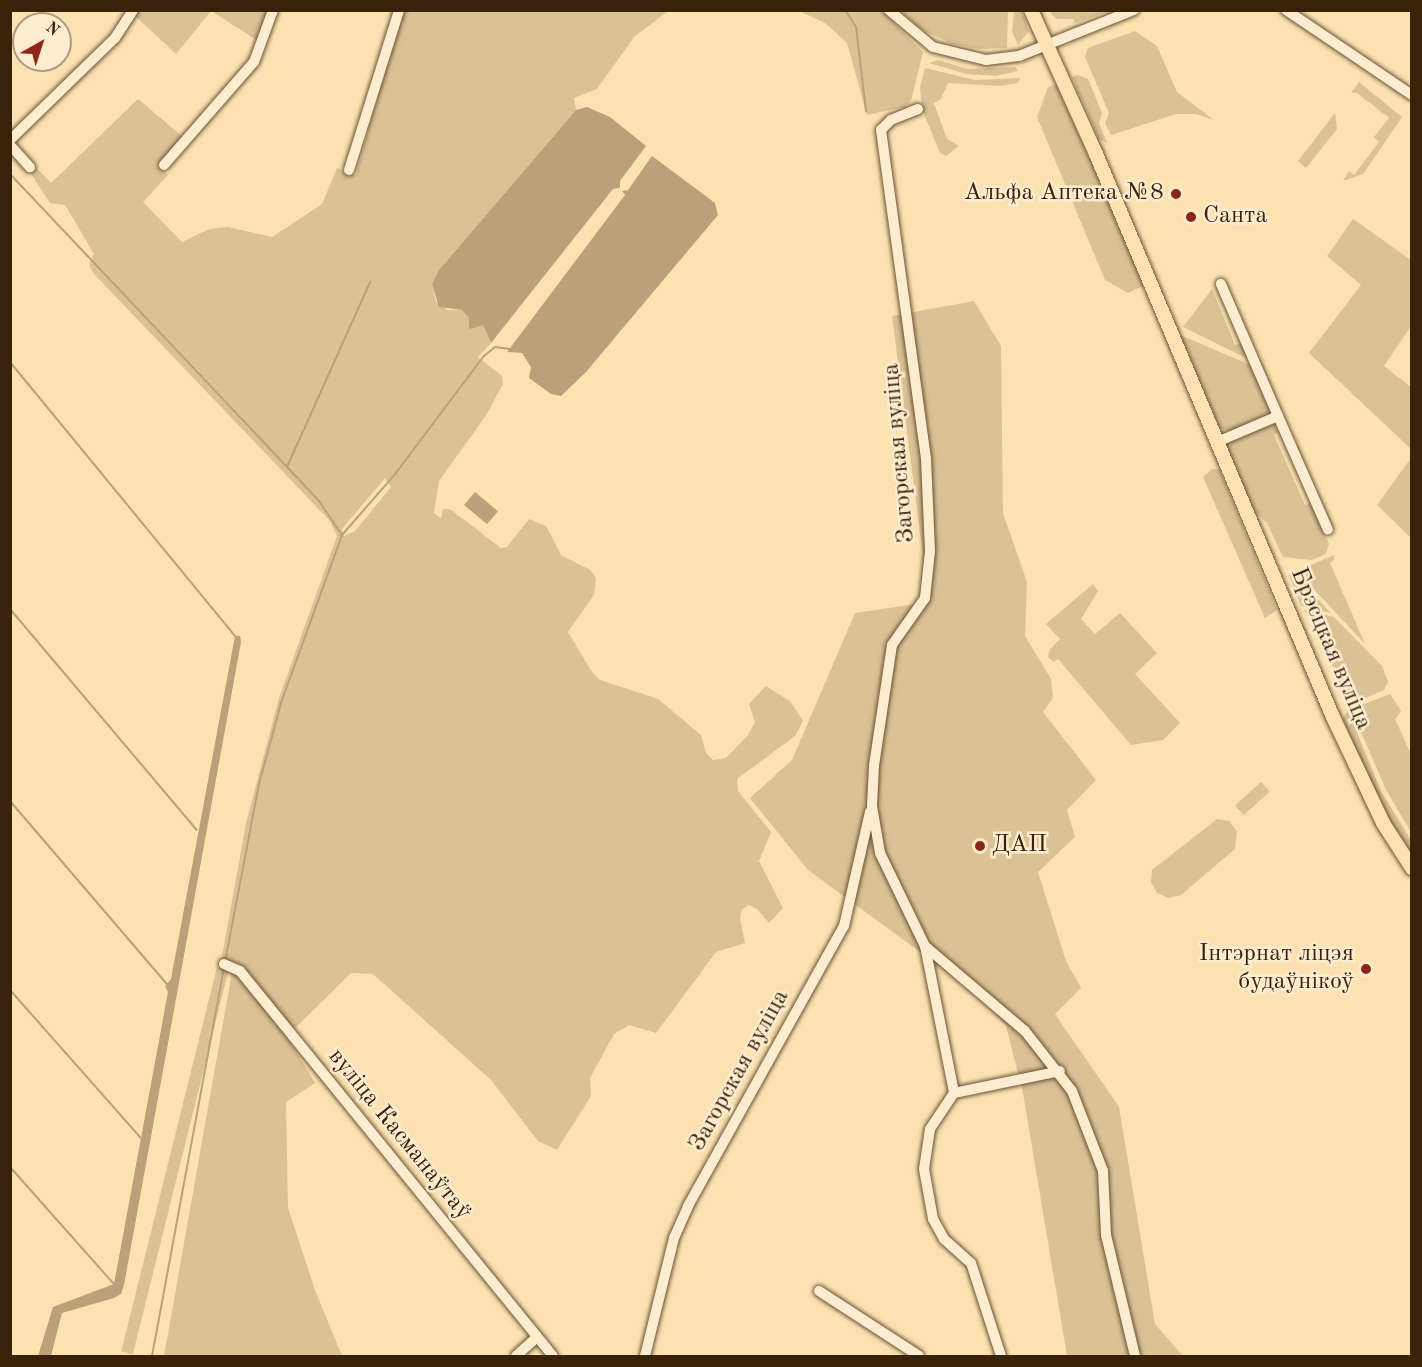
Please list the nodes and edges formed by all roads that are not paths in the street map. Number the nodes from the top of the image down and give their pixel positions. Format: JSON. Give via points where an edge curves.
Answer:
{"nodes":[{"id":1,"x":134,"y":10,"type":"edge"},
{"id":2,"x":273,"y":10,"type":"edge"},
{"id":3,"x":399,"y":10,"type":"edge"},
{"id":4,"x":889,"y":10,"type":"edge"},
{"id":5,"x":1031,"y":10,"type":"edge"},
{"id":6,"x":1134,"y":10,"type":"edge"},
{"id":7,"x":1286,"y":10,"type":"edge"},
{"id":8,"x":1047,"y":46,"type":"junction"},
{"id":9,"x":1412,"y":95,"type":"edge"},
{"id":10,"x":918,"y":109,"type":"dead end"},
{"id":11,"x":10,"y":142,"type":"edge"},
{"id":12,"x":164,"y":165,"type":"dead end"},
{"id":13,"x":30,"y":167,"type":"dead end"},
{"id":14,"x":349,"y":170,"type":"dead end"},
{"id":15,"x":1221,"y":284,"type":"dead end"},
{"id":16,"x":1278,"y":416,"type":"junction"},
{"id":17,"x":1217,"y":442,"type":"junction"},
{"id":18,"x":1328,"y":530,"type":"dead end"},
{"id":19,"x":872,"y":806,"type":"junction"},
{"id":20,"x":1412,"y":868,"type":"edge"},
{"id":21,"x":926,"y":946,"type":"junction"},
{"id":22,"x":224,"y":964,"type":"dead end"},
{"id":23,"x":1060,"y":1071,"type":"junction"},
{"id":24,"x":954,"y":1093,"type":"junction"},
{"id":25,"x":819,"y":1291,"type":"dead end"},
{"id":26,"x":537,"y":1337,"type":"junction"},
{"id":27,"x":516,"y":1356,"type":"edge"},
{"id":28,"x":554,"y":1356,"type":"edge"},
{"id":29,"x":645,"y":1356,"type":"edge"},
{"id":30,"x":919,"y":1356,"type":"edge"},
{"id":31,"x":1001,"y":1356,"type":"edge"},
{"id":32,"x":1135,"y":1356,"type":"edge"}],
"edges":[{"from":1,"to":11,"type":"street","via":[[115,38]]},
{"from":2,"to":12,"type":"street","via":[[254,62]]},
{"from":3,"to":14,"type":"street"},
{"from":4,"to":8,"type":"street","via":[[922,40],[965,58],[1006,59]]},
{"from":5,"to":8,"type":"main road","name":"Брэсцкая вуліца"},
{"from":6,"to":8,"type":"street"},
{"from":7,"to":9,"type":"street"},
{"from":8,"to":17,"type":"main road","name":"Брэсцкая вуліца"},
{"from":10,"to":19,"type":"street","name":"Загорская вуліца","via":[[891,120],[881,130],[926,459],[930,551],[925,598],[892,645]]},
{"from":11,"to":13,"type":"street"},
{"from":15,"to":16,"type":"street"},
{"from":16,"to":17,"type":"street"},
{"from":16,"to":18,"type":"street"},
{"from":17,"to":20,"type":"main road","name":"Брэсцкая вуліца","via":[[1332,715],[1383,823]]},
{"from":19,"to":21,"type":"street","name":"Загорская вуліца","via":[[880,853]]},
{"from":19,"to":29,"type":"street","name":"Загорская вуліца","via":[[844,926],[688,1206],[674,1238]]},
{"from":21,"to":23,"type":"street","via":[[1025,1031]]},
{"from":21,"to":24,"type":"street","name":"Загорская вуліца"},
{"from":22,"to":26,"type":"street","name":"вуліца Касманаўтаў","via":[[240,971]]},
{"from":23,"to":24,"type":"street"},
{"from":23,"to":32,"type":"street","via":[[1072,1091],[1103,1171],[1107,1235]]},
{"from":24,"to":31,"type":"street","via":[[930,1129],[924,1169],[933,1219],[944,1239],[971,1263]]},
{"from":25,"to":30,"type":"street"},
{"from":26,"to":27,"type":"street"},
{"from":26,"to":28,"type":"street","name":"вуліца Касманаўтаў"}]}
